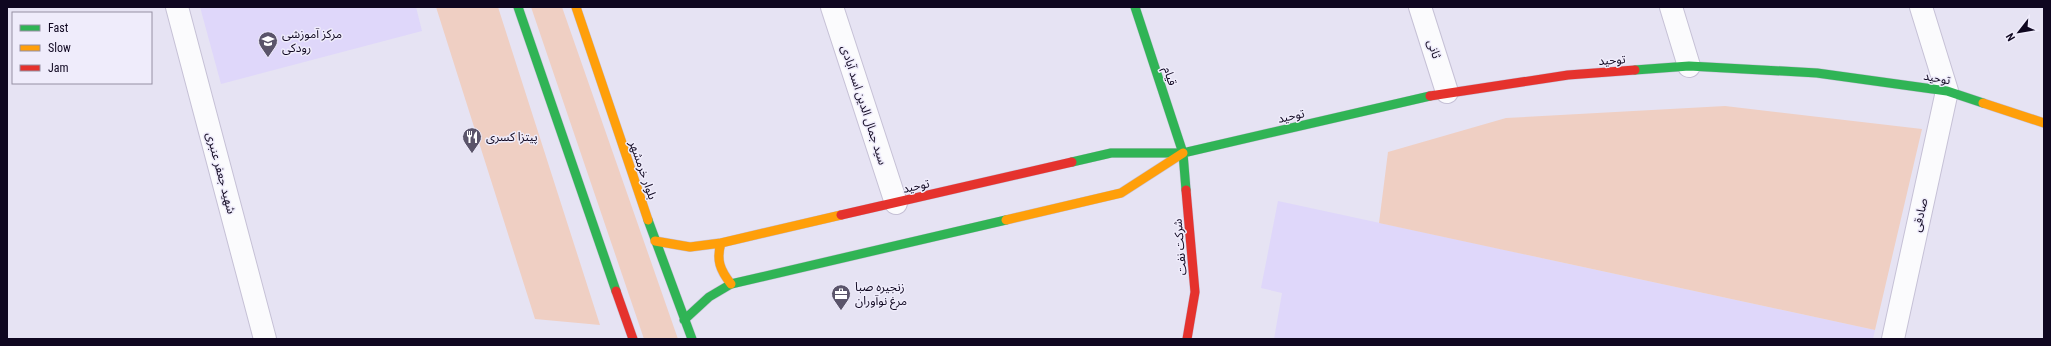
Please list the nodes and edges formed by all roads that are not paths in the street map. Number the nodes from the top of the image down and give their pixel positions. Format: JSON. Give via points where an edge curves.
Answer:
{"nodes":[{"id":1,"x":177,"y":7,"type":"edge"},
{"id":2,"x":518,"y":7,"type":"edge"},
{"id":3,"x":576,"y":7,"type":"edge"},
{"id":4,"x":832,"y":7,"type":"edge"},
{"id":5,"x":1135,"y":7,"type":"edge"},
{"id":6,"x":1420,"y":7,"type":"edge"},
{"id":7,"x":1671,"y":7,"type":"edge"},
{"id":8,"x":1921,"y":7,"type":"edge"},
{"id":9,"x":1689,"y":66,"type":"junction"},
{"id":10,"x":1947,"y":91,"type":"junction"},
{"id":11,"x":1447,"y":92,"type":"junction"},
{"id":12,"x":2044,"y":123,"type":"edge"},
{"id":13,"x":1183,"y":153,"type":"junction"},
{"id":14,"x":896,"y":203,"type":"junction"},
{"id":15,"x":655,"y":241,"type":"junction"},
{"id":16,"x":722,"y":243,"type":"junction"},
{"id":17,"x":731,"y":284,"type":"junction"},
{"id":18,"x":684,"y":320,"type":"junction"},
{"id":19,"x":265,"y":339,"type":"edge"},
{"id":20,"x":633,"y":339,"type":"edge"},
{"id":21,"x":692,"y":339,"type":"edge"},
{"id":22,"x":1187,"y":339,"type":"edge"},
{"id":23,"x":1893,"y":339,"type":"edge"}],
"edges":[{"from":1,"to":19,"type":"street","name":"شهید جعفر عنبری"},
{"from":2,"to":20,"type":"main road"},
{"from":3,"to":15,"type":"main road","name":"بلوار خرمشهر"},
{"from":4,"to":14,"type":"street","name":"سید جمال الدین اسد آبادی"},
{"from":5,"to":13,"type":"main road","name":"قیام"},
{"from":6,"to":11,"type":"street","name":"ثانی"},
{"from":7,"to":9,"type":"street"},
{"from":8,"to":10,"type":"street"},
{"from":9,"to":10,"type":"main road","name":"توحید","via":[[1817,73]]},
{"from":9,"to":11,"type":"main road","name":"توحید","via":[[1568,75]]},
{"from":10,"to":12,"type":"main road","name":"توحید"},
{"from":10,"to":23,"type":"street","name":"صادقی"},
{"from":11,"to":13,"type":"main road","name":"توحید"},
{"from":13,"to":14,"type":"main road","name":"توحید","via":[[1111,153]]},
{"from":13,"to":17,"type":"main road","name":"توحید","via":[[1121,193]]},
{"from":13,"to":22,"type":"main road","name":"شرکت نفت","via":[[1195,292]]},
{"from":14,"to":16,"type":"main road","name":"توحید"},
{"from":15,"to":16,"type":"main road","name":"توحید","via":[[690,247]]},
{"from":15,"to":18,"type":"main road","name":"بلوار خرمشهر"},
{"from":16,"to":17,"type":"main road","via":[[717,257],[721,273]]},
{"from":17,"to":18,"type":"main road","name":"توحید","via":[[709,297]]},
{"from":18,"to":21,"type":"main road","name":"بلوار خرمشهر"}]}
